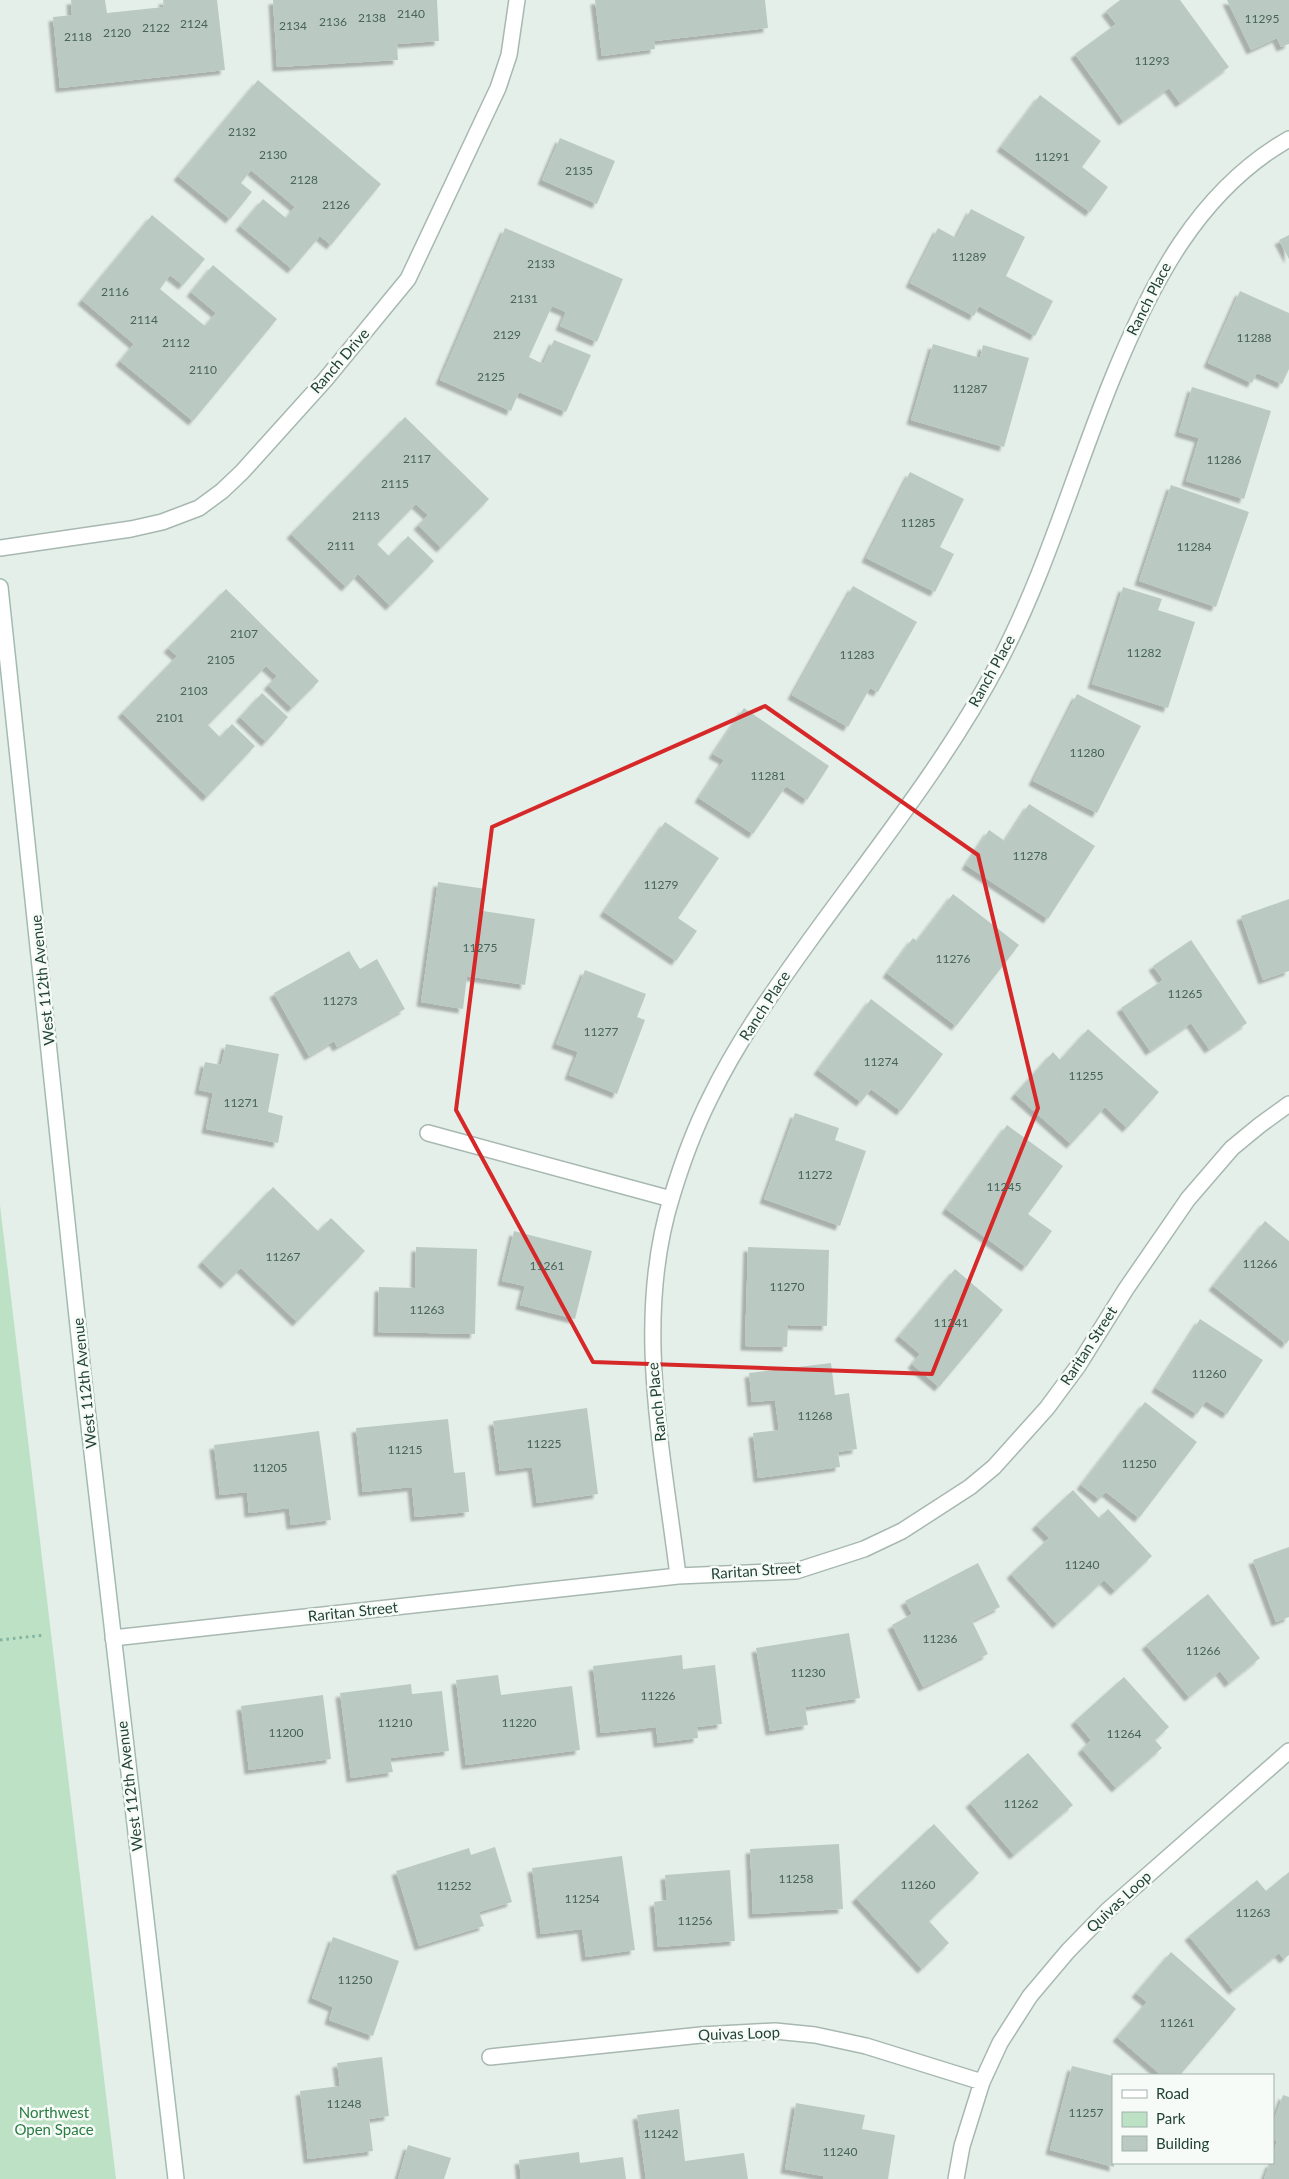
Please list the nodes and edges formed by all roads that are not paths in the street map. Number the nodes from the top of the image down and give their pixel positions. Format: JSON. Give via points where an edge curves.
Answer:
{"nodes":[{"id":1,"x":517,"y":0,"type":"edge"},
{"id":2,"x":1289,"y":140,"type":"edge"},
{"id":3,"x":0,"y":548,"type":"edge"},
{"id":4,"x":0,"y":586,"type":"edge"},
{"id":5,"x":1289,"y":1104,"type":"edge"},
{"id":6,"x":428,"y":1133,"type":"dead end"},
{"id":7,"x":671,"y":1199,"type":"junction"},
{"id":8,"x":678,"y":1576,"type":"junction"},
{"id":9,"x":113,"y":1638,"type":"junction"},
{"id":10,"x":1289,"y":1751,"type":"edge"},
{"id":11,"x":490,"y":2057,"type":"dead end"},
{"id":12,"x":982,"y":2082,"type":"junction"},
{"id":13,"x":176,"y":2179,"type":"edge"},
{"id":14,"x":956,"y":2179,"type":"edge"}],
"edges":[{"from":1,"to":3,"type":"street","name":"Ranch Drive","via":[[509,55],[498,88],[408,279],[325,380],[242,472],[199,508],[162,522]]},
{"from":2,"to":7,"type":"street","name":"Ranch Place","via":[[1232,181],[1194,223],[1158,276],[1102,404],[1030,598],[998,664],[943,757],[747,1032],[711,1095],[690,1142]]},
{"from":4,"to":9,"type":"street","name":"West 112th Avenue"},
{"from":5,"to":8,"type":"street","name":"Raritan Street","via":[[1232,1148],[1188,1199],[1047,1408],[994,1467],[970,1487],[902,1531],[864,1549],[796,1571]]},
{"from":6,"to":7,"type":"street"},
{"from":7,"to":8,"type":"street","name":"Ranch Place","via":[[661,1239],[651,1330]]},
{"from":8,"to":9,"type":"street","name":"Raritan Street"},
{"from":9,"to":13,"type":"street","name":"West 112th Avenue"},
{"from":10,"to":12,"type":"street","name":"Quivas Loop","via":[[1107,1910],[1068,1951],[1030,1996],[1000,2043]]},
{"from":11,"to":12,"type":"street","name":"Quivas Loop","via":[[700,2035],[775,2031],[815,2035],[866,2046]]},
{"from":12,"to":14,"type":"street","name":"Quivas Loop","via":[[962,2146]]}]}
